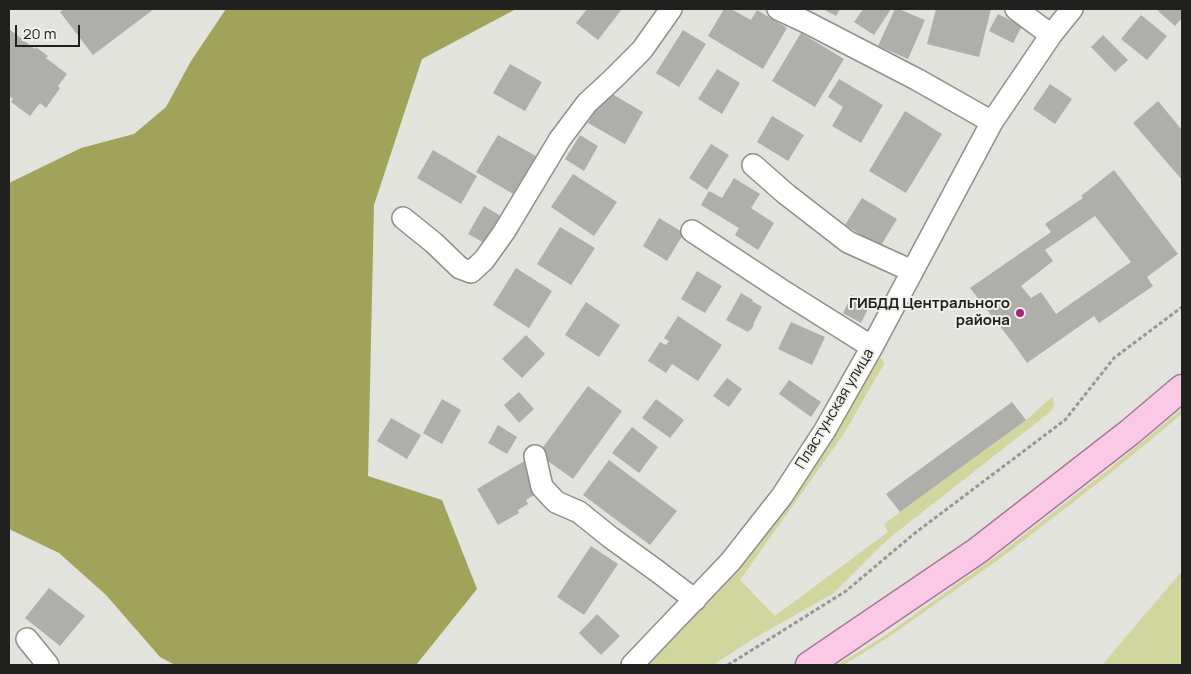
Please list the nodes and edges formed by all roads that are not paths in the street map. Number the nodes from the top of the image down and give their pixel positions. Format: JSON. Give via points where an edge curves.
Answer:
{"nodes":[{"id":1,"x":671,"y":9,"type":"edge"},
{"id":2,"x":778,"y":9,"type":"edge"},
{"id":3,"x":1016,"y":9,"type":"edge"},
{"id":4,"x":1072,"y":9,"type":"edge"},
{"id":5,"x":1051,"y":35,"type":"junction"},
{"id":6,"x":992,"y":122,"type":"junction"},
{"id":7,"x":752,"y":165,"type":"dead end"},
{"id":8,"x":402,"y":218,"type":"dead end"},
{"id":9,"x":692,"y":231,"type":"dead end"},
{"id":10,"x":912,"y":271,"type":"junction"},
{"id":11,"x":872,"y":347,"type":"junction"},
{"id":12,"x":1182,"y":388,"type":"edge"},
{"id":13,"x":535,"y":456,"type":"dead end"},
{"id":14,"x":695,"y":600,"type":"junction"},
{"id":15,"x":27,"y":639,"type":"dead end"},
{"id":16,"x":48,"y":665,"type":"edge"},
{"id":17,"x":632,"y":665,"type":"edge"},
{"id":18,"x":809,"y":665,"type":"edge"}],
"edges":[{"from":1,"to":8,"type":"street","via":[[642,50],[587,103],[560,139],[499,239],[471,272],[460,268]]},
{"from":2,"to":6,"type":"street","via":[[918,80]]},
{"from":3,"to":5,"type":"street"},
{"from":4,"to":5,"type":"street","name":"Пластунская улица"},
{"from":5,"to":6,"type":"street","name":"Пластунская улица"},
{"from":6,"to":10,"type":"street","name":"Пластунская улица"},
{"from":7,"to":10,"type":"street","via":[[848,242]]},
{"from":9,"to":11,"type":"street"},
{"from":10,"to":11,"type":"street","name":"Пластунская улица"},
{"from":11,"to":14,"type":"street","name":"Пластунская улица","via":[[826,430],[782,496],[731,561]]},
{"from":12,"to":18,"type":"main road","via":[[977,551]]},
{"from":13,"to":14,"type":"street","via":[[542,487],[556,502],[578,512]]},
{"from":14,"to":17,"type":"street","name":"Пластунская улица"},
{"from":15,"to":16,"type":"street"}]}
